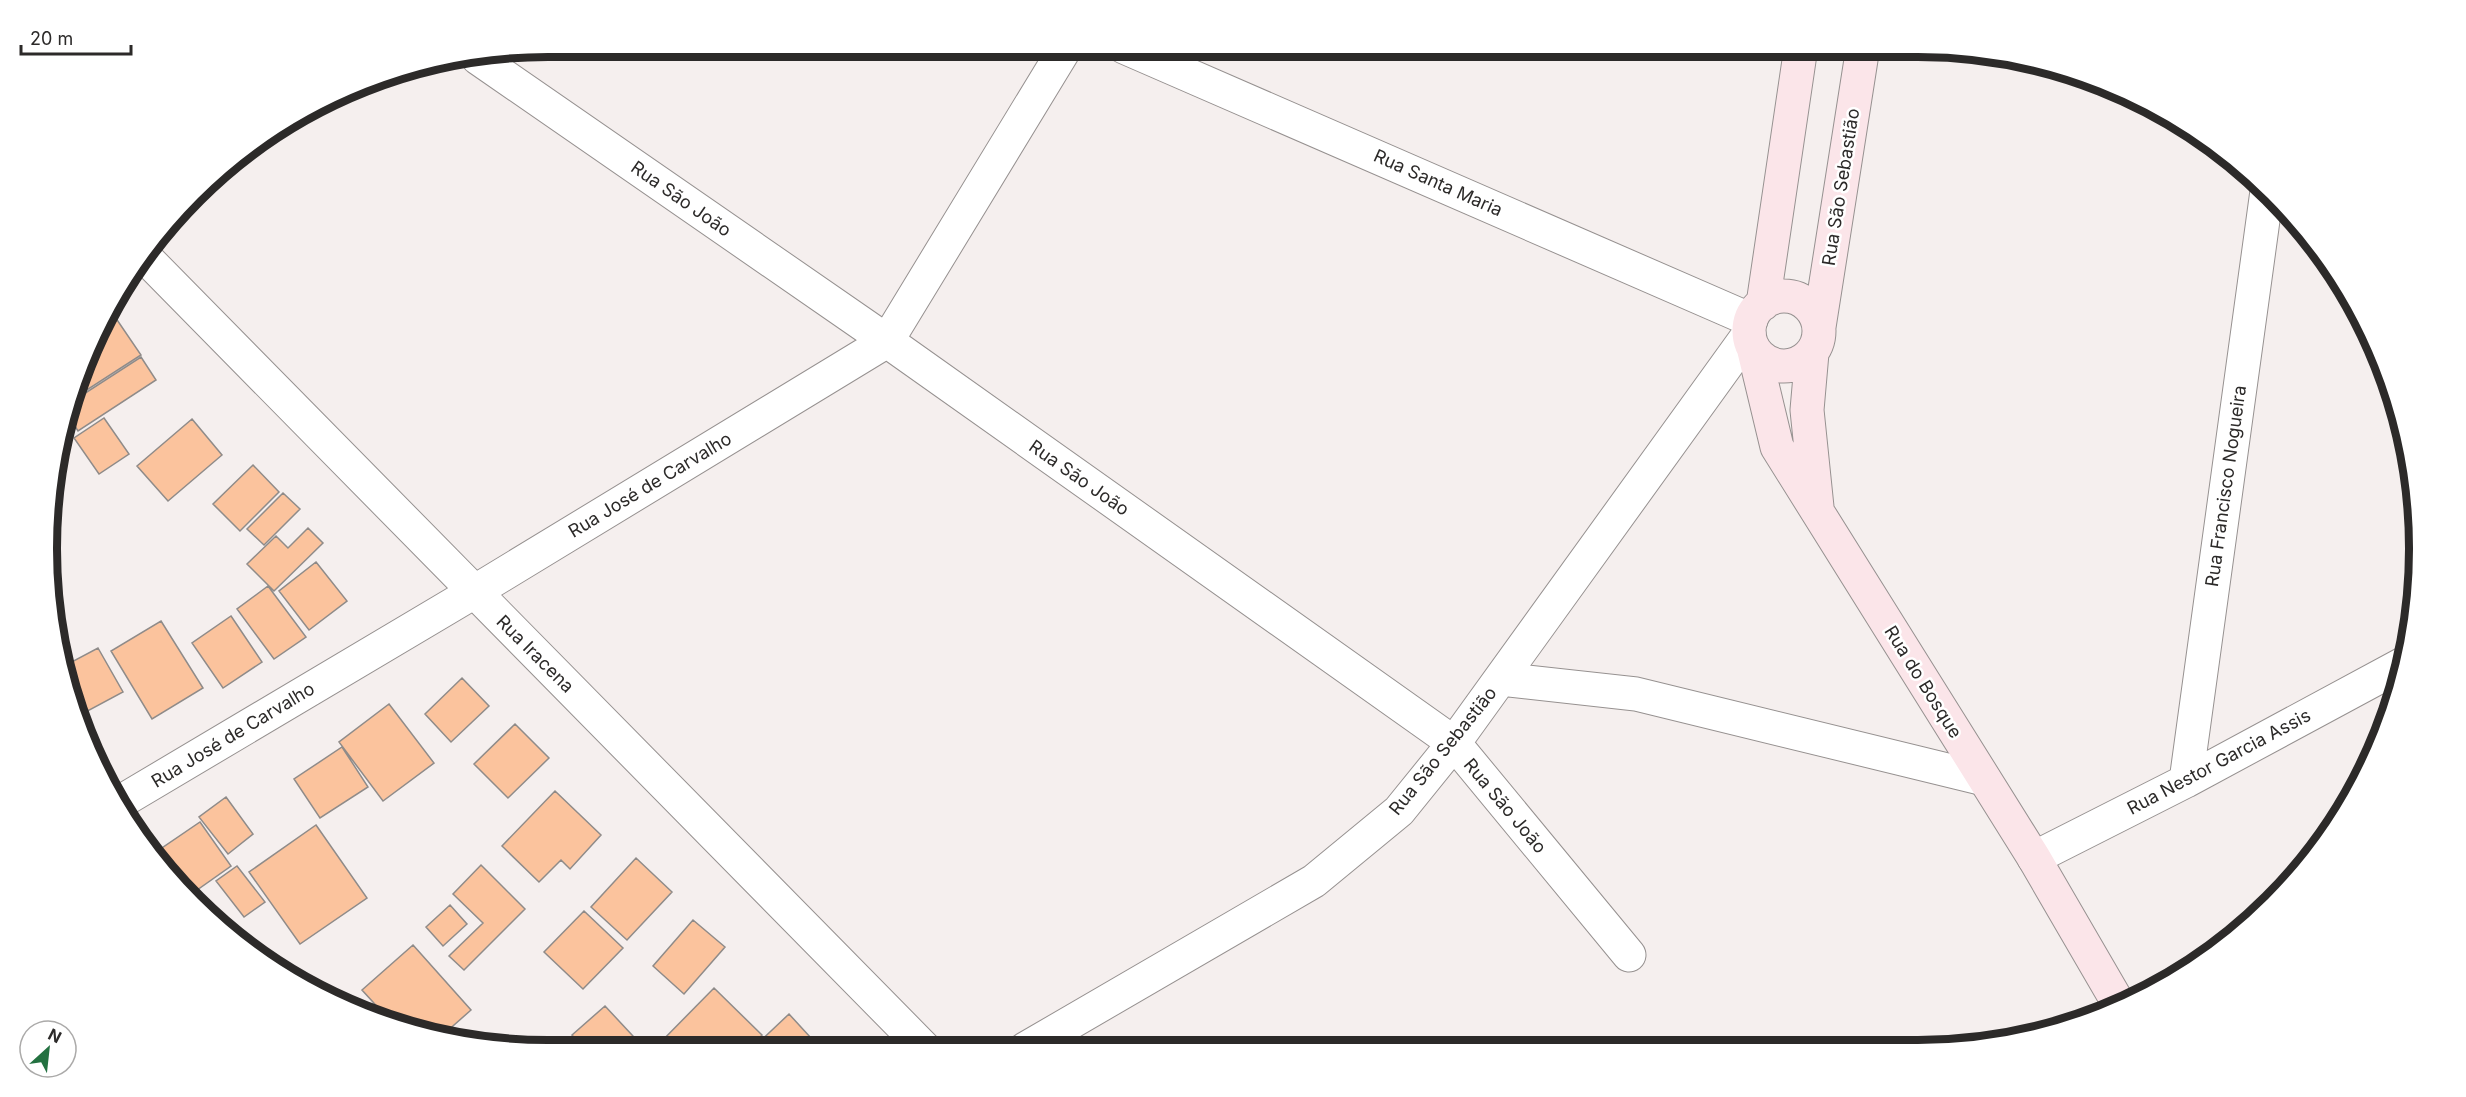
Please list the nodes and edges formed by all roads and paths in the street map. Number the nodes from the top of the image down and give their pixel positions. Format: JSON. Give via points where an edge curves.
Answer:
{"nodes":[{"id":1,"x":1058,"y":57,"type":"edge"},
{"id":2,"x":1149,"y":57,"type":"edge"},
{"id":3,"x":1799,"y":57,"type":"edge"},
{"id":4,"x":1861,"y":57,"type":"edge"},
{"id":5,"x":483,"y":61,"type":"edge"},
{"id":6,"x":2266,"y":202,"type":"edge"},
{"id":7,"x":150,"y":262,"type":"edge"},
{"id":8,"x":1754,"y":326,"type":"junction"},
{"id":9,"x":1815,"y":340,"type":"junction"},
{"id":10,"x":887,"y":341,"type":"junction"},
{"id":11,"x":1818,"y":515,"type":"junction"},
{"id":12,"x":474,"y":592,"type":"junction"},
{"id":13,"x":2394,"y":669,"type":"edge"},
{"id":14,"x":1501,"y":679,"type":"junction"},
{"id":15,"x":1454,"y":744,"type":"junction"},
{"id":16,"x":1984,"y":779,"type":"junction"},
{"id":17,"x":2186,"y":781,"type":"junction"},
{"id":18,"x":126,"y":799,"type":"edge"},
{"id":19,"x":2034,"y":858,"type":"junction"},
{"id":20,"x":1629,"y":955,"type":"dead end"},
{"id":21,"x":2116,"y":998,"type":"edge"},
{"id":22,"x":916,"y":1040,"type":"edge"},
{"id":23,"x":1040,"y":1040,"type":"edge"}],
"edges":[{"from":1,"to":10,"type":"street","name":"Rua José de Carvalho"},
{"from":2,"to":8,"type":"street","name":"Rua Santa Maria"},
{"from":3,"to":8,"type":"street","name":"Rua São Sebastião"},
{"from":4,"to":9,"type":"street","name":"Rua São Sebastião"},
{"from":5,"to":10,"type":"street","name":"Rua São João"},
{"from":6,"to":17,"type":"street","name":"Rua Francisco Nogueira"},
{"from":7,"to":12,"type":"street","name":"Rua Iracena"},
{"from":8,"to":9,"type":"street","via":[[1762,358],[1774,364],[1800,362]]},
{"from":8,"to":9,"type":"street","via":[[1781,296],[1795,297],[1815,315]]},
{"from":8,"to":11,"type":"street","name":"Rua do Bosque","via":[[1777,447]]},
{"from":8,"to":14,"type":"street","name":"Rua São Sebastião"},
{"from":9,"to":11,"type":"street","name":"Rua São Sebastião","via":[[1808,410]]},
{"from":10,"to":12,"type":"street","name":"Rua José de Carvalho"},
{"from":10,"to":15,"type":"street","name":"Rua São João"},
{"from":11,"to":16,"type":"street","name":"Rua do Bosque"},
{"from":12,"to":18,"type":"street","name":"Rua José de Carvalho"},
{"from":12,"to":22,"type":"street","name":"Rua Iracena"},
{"from":13,"to":17,"type":"street","name":"Rua Nestor Garcia Assis"},
{"from":14,"to":15,"type":"street","name":"Rua São Sebastião"},
{"from":14,"to":16,"type":"street","via":[[1636,694]]},
{"from":15,"to":20,"type":"street","name":"Rua São João"},
{"from":15,"to":23,"type":"street","name":"Rua São Sebastião","via":[[1399,811],[1314,881]]},
{"from":16,"to":19,"type":"street","name":"Rua do Bosque"},
{"from":17,"to":19,"type":"street","name":"Rua Nestor Garcia Assis"},
{"from":19,"to":21,"type":"street","name":"Rua do Bosque"}]}
